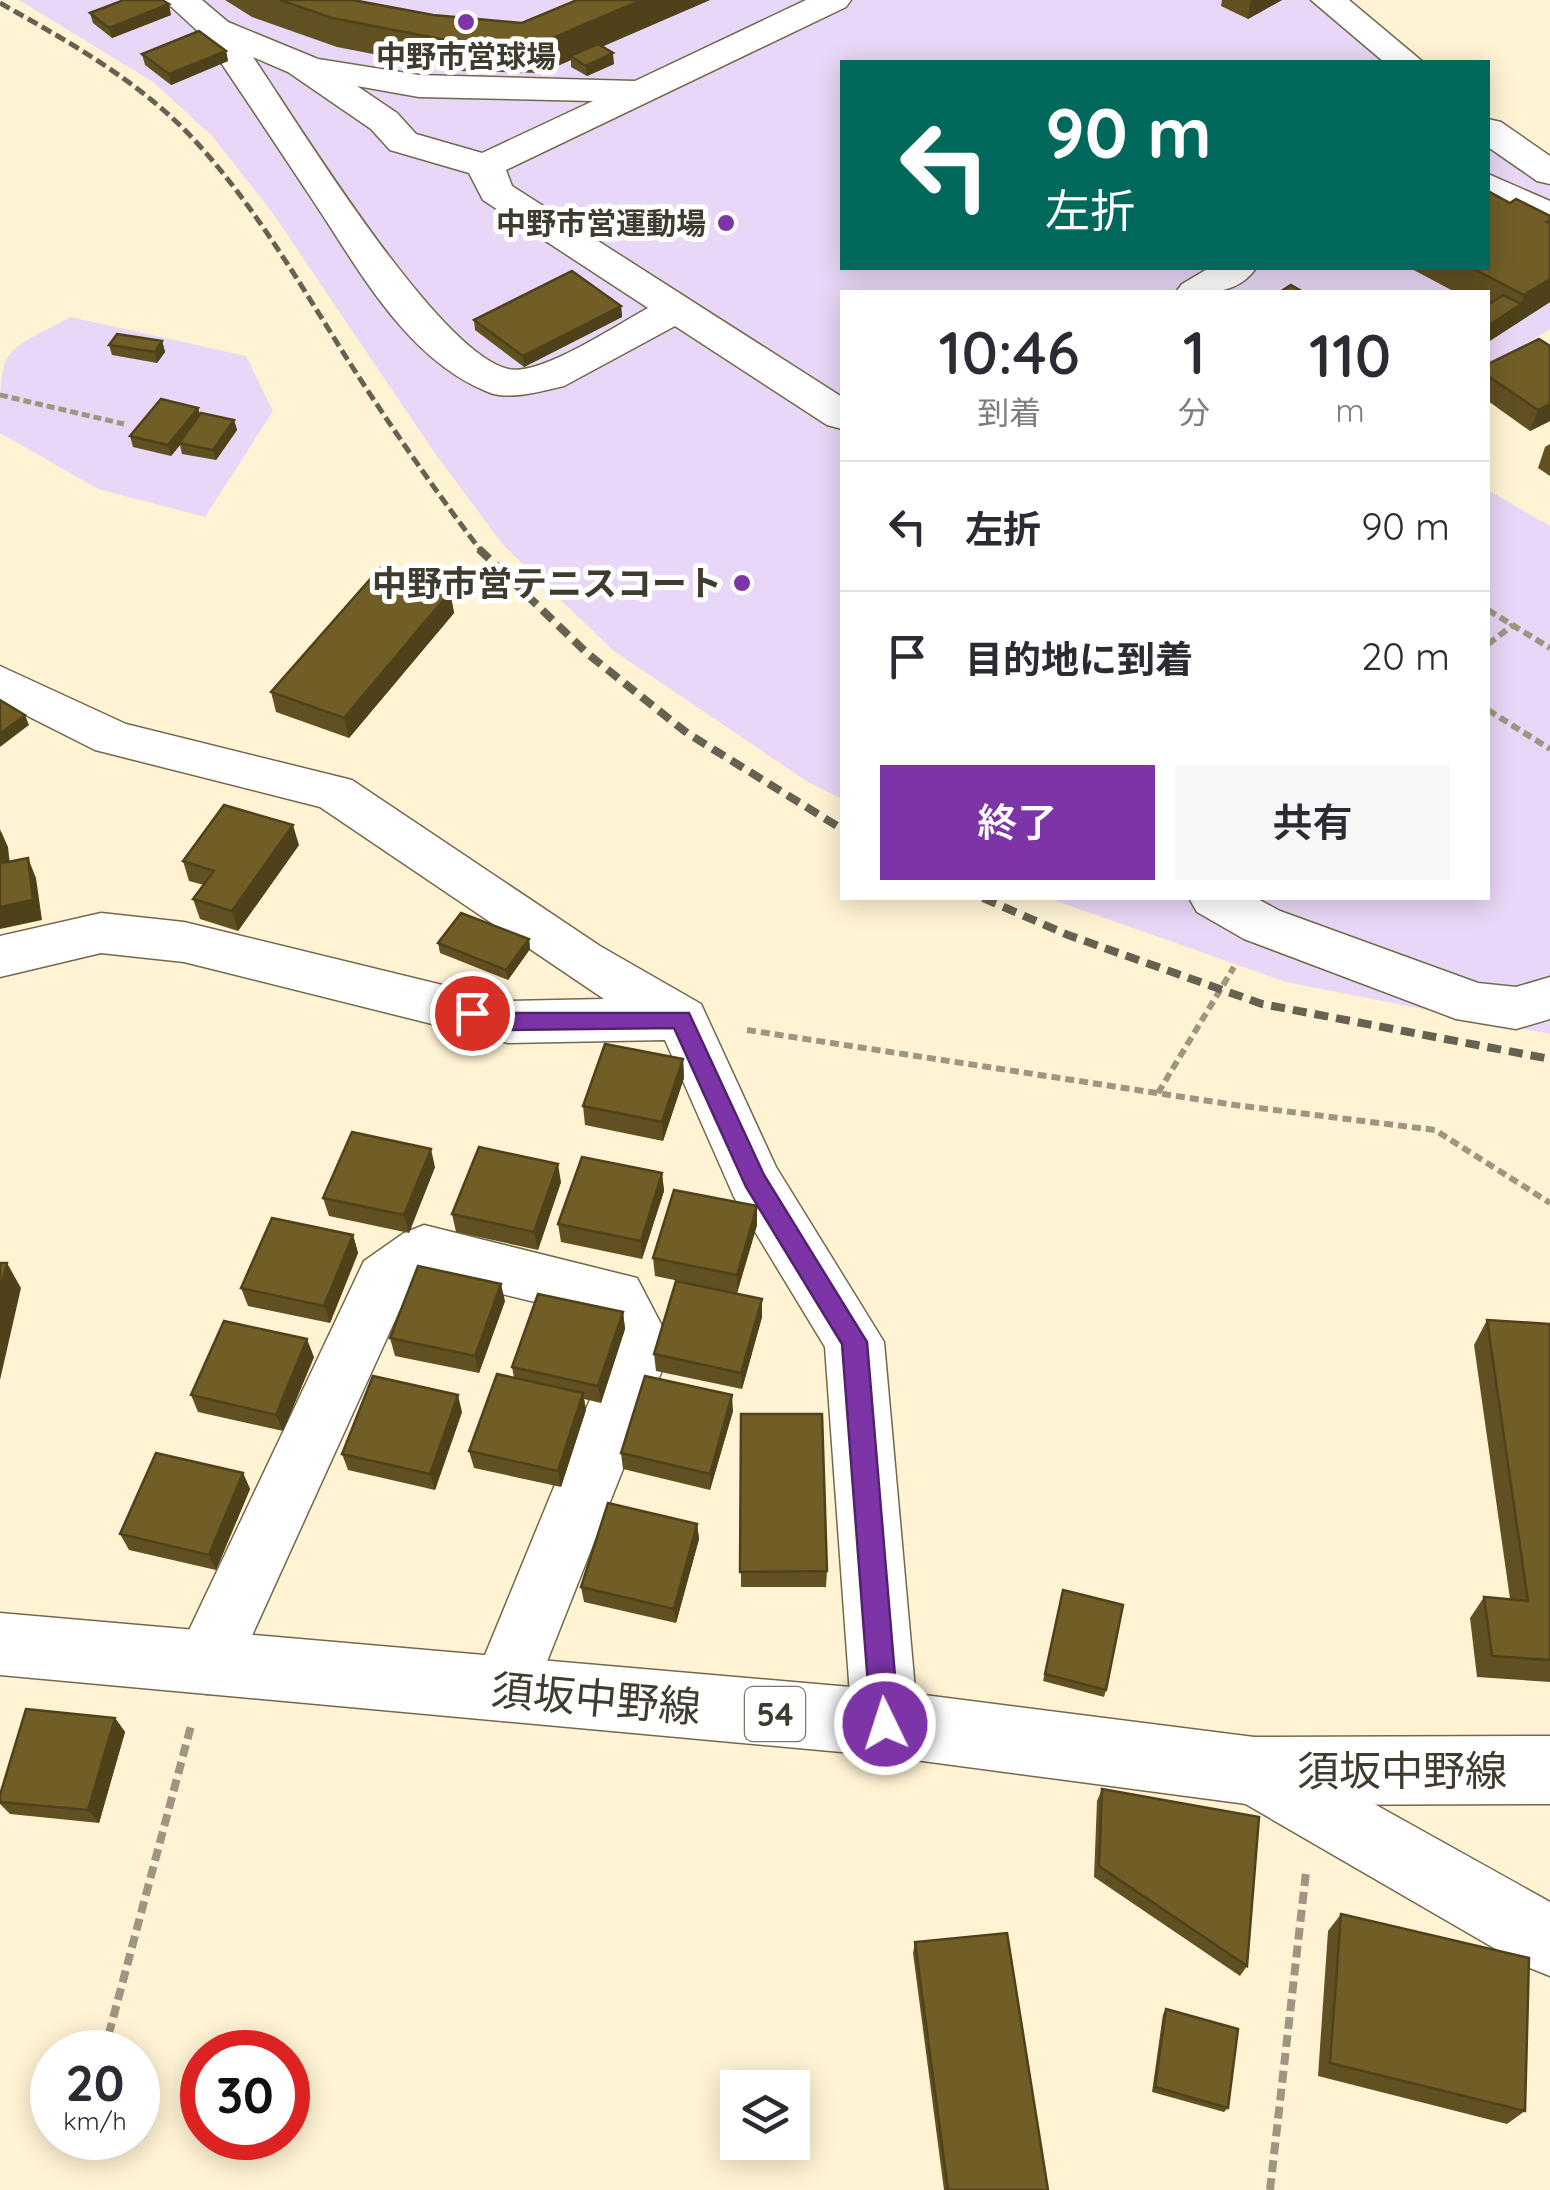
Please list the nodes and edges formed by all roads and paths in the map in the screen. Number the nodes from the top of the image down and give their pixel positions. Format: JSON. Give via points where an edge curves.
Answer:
{"nodes":[{"id":1,"x":181,"y":0,"type":"edge"},
{"id":2,"x":834,"y":0,"type":"edge"},
{"id":3,"x":1328,"y":0,"type":"edge"},
{"id":4,"x":216,"y":29,"type":"junction"},
{"id":5,"x":1403,"y":60,"type":"edge"},
{"id":6,"x":301,"y":64,"type":"junction"},
{"id":7,"x":643,"y":91,"type":"junction"},
{"id":8,"x":1490,"y":131,"type":"edge"},
{"id":9,"x":485,"y":166,"type":"junction"},
{"id":10,"x":1550,"y":174,"type":"edge"},
{"id":11,"x":1490,"y":186,"type":"edge"},
{"id":12,"x":1550,"y":216,"type":"edge"},
{"id":13,"x":1233,"y":270,"type":"edge"},
{"id":14,"x":1199,"y":290,"type":"edge"},
{"id":15,"x":676,"y":308,"type":"junction"},
{"id":16,"x":0,"y":394,"type":"edge"},
{"id":17,"x":840,"y":415,"type":"edge"},
{"id":18,"x":124,"y":424,"type":"dead end"},
{"id":19,"x":1490,"y":611,"type":"edge"},
{"id":20,"x":1513,"y":625,"type":"junction"},
{"id":21,"x":1490,"y":642,"type":"edge"},
{"id":22,"x":1550,"y":648,"type":"edge"},
{"id":23,"x":0,"y":682,"type":"edge"},
{"id":24,"x":1490,"y":711,"type":"edge"},
{"id":25,"x":1550,"y":749,"type":"edge"},
{"id":26,"x":1218,"y":900,"type":"edge"},
{"id":27,"x":1262,"y":925,"type":"junction"},
{"id":28,"x":0,"y":957,"type":"edge"},
{"id":29,"x":1550,"y":998,"type":"edge"},
{"id":30,"x":682,"y":1019,"type":"junction"},
{"id":31,"x":1158,"y":1093,"type":"junction"},
{"id":32,"x":1550,"y":1202,"type":"edge"},
{"id":33,"x":0,"y":1644,"type":"edge"},
{"id":34,"x":207,"y":1662,"type":"junction"},
{"id":35,"x":504,"y":1689,"type":"junction"},
{"id":36,"x":885,"y":1724,"type":"junction"},
{"id":37,"x":1550,"y":1770,"type":"edge"},
{"id":38,"x":1254,"y":1771,"type":"junction"},
{"id":39,"x":1314,"y":1806,"type":"junction"},
{"id":40,"x":1550,"y":1941,"type":"edge"},
{"id":41,"x":110,"y":2030,"type":"edge"},
{"id":42,"x":1270,"y":2190,"type":"edge"}],
"edges":[{"from":1,"to":4,"type":"street"},
{"from":2,"to":7,"type":"street"},
{"from":3,"to":5,"type":"street"},
{"from":4,"to":6,"type":"street"},
{"from":4,"to":15,"type":"street","via":[[402,303],[457,356],[502,382],[549,377]]},
{"from":6,"to":7,"type":"street","via":[[418,86]]},
{"from":6,"to":9,"type":"street","via":[[384,121],[403,142]]},
{"from":7,"to":9,"type":"street"},
{"from":8,"to":10,"type":"street"},
{"from":9,"to":15,"type":"street","via":[[496,192]]},
{"from":11,"to":12,"type":"street"},
{"from":13,"to":14,"type":"street"},
{"from":15,"to":17,"type":"street"},
{"from":16,"to":18,"type":"path"},
{"from":19,"to":20,"type":"path"},
{"from":20,"to":21,"type":"path"},
{"from":20,"to":22,"type":"path"},
{"from":23,"to":30,"type":"street","via":[[112,738],[335,793],[581,960]]},
{"from":24,"to":25,"type":"path"},
{"from":26,"to":27,"type":"street"},
{"from":27,"to":29,"type":"street","via":[[1475,1004],[1516,1008]]},
{"from":27,"to":31,"type":"path"},
{"from":28,"to":30,"type":"street","via":[[101,933],[184,942],[508,1022]]},
{"from":30,"to":31,"type":"path"},
{"from":30,"to":36,"type":"street","via":[[754,1180],[854,1342]]},
{"from":31,"to":32,"type":"path","via":[[1436,1130]]},
{"from":33,"to":34,"type":"street","name":"須坂中野線","number":"54"},
{"from":34,"to":35,"type":"street","name":"須坂中野線","number":"54"},
{"from":34,"to":35,"type":"street","via":[[384,1278],[424,1250],[616,1296],[642,1344]]},
{"from":34,"to":41,"type":"path"},
{"from":35,"to":36,"type":"street","name":"須坂中野線","number":"54"},
{"from":36,"to":38,"type":"street","name":"須坂中野線","number":"54"},
{"from":37,"to":38,"type":"street","name":"須坂中野線","number":"54"},
{"from":38,"to":39,"type":"street"},
{"from":39,"to":40,"type":"street"},
{"from":39,"to":42,"type":"path"}]}
